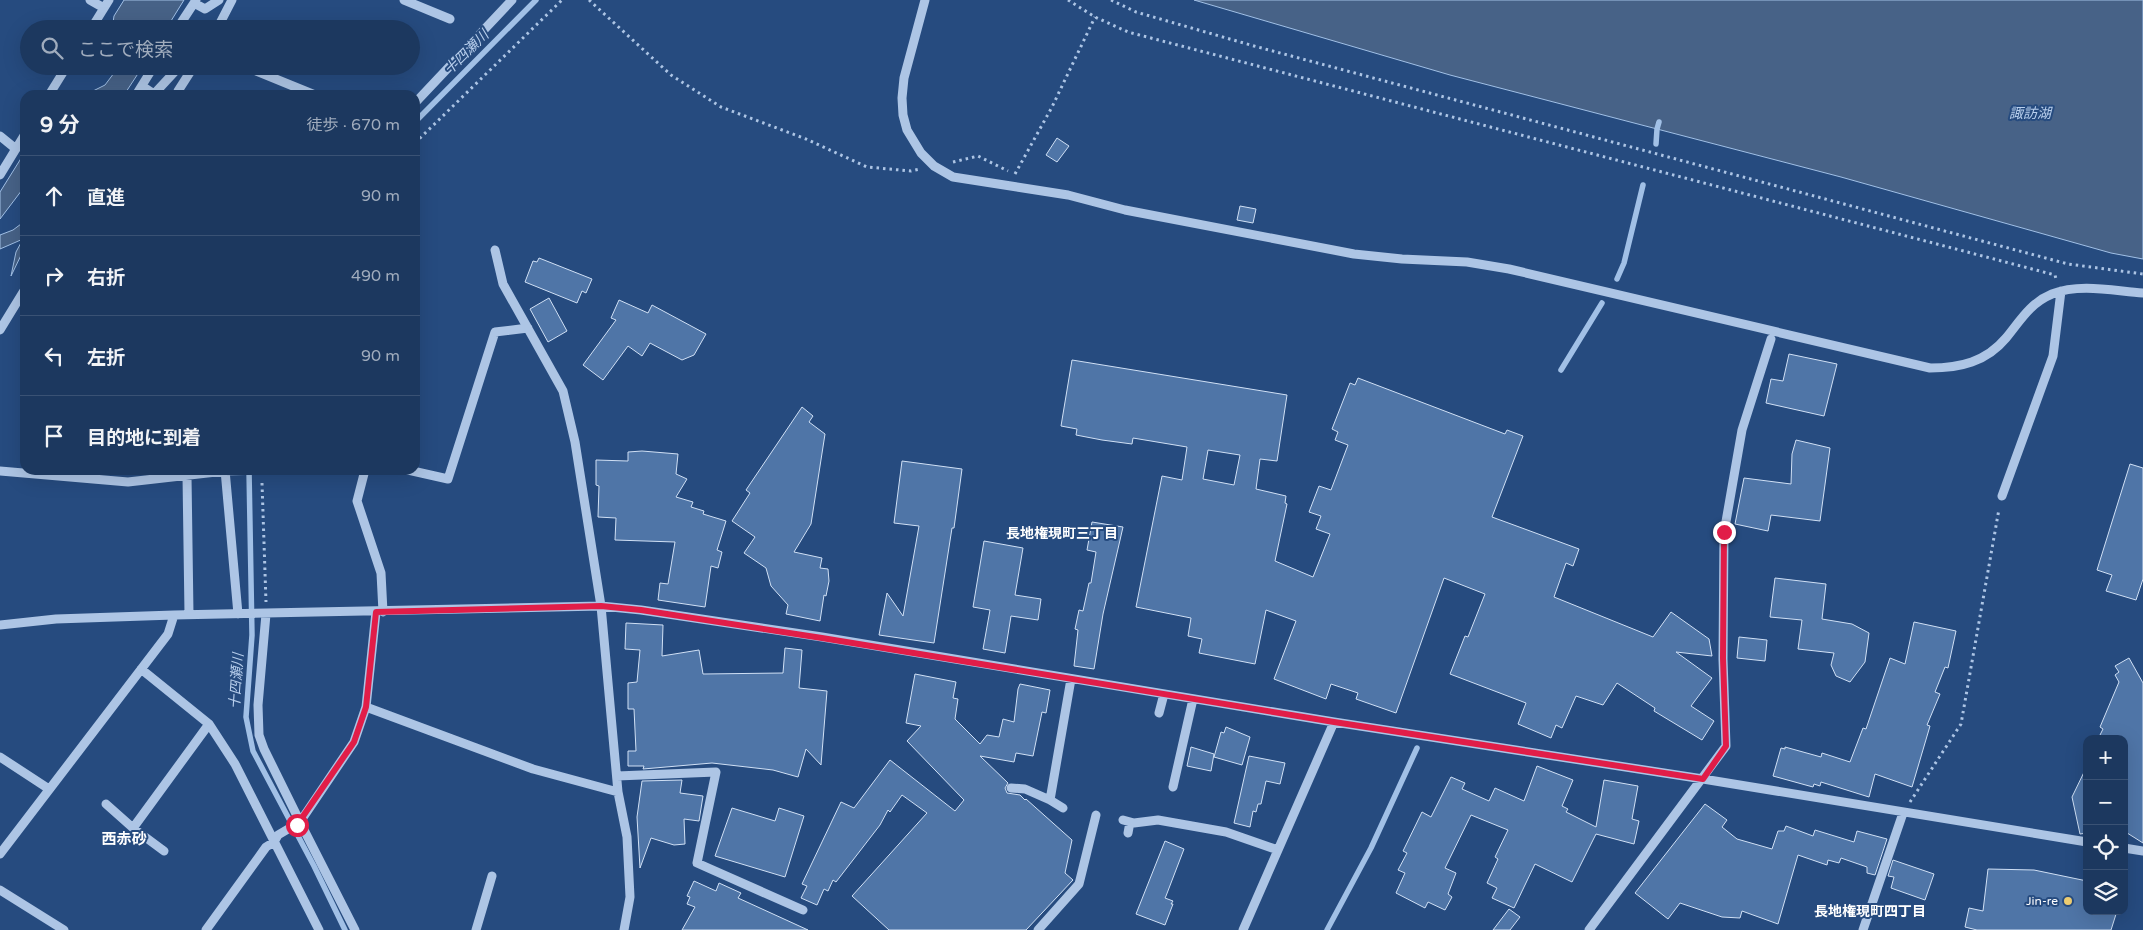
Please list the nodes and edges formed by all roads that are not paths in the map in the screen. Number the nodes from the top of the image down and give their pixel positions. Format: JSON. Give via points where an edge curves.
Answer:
{"nodes":[{"id":1,"x":90,"y":0,"type":"edge"},
{"id":2,"x":219,"y":0,"type":"edge"},
{"id":3,"x":232,"y":0,"type":"edge"},
{"id":4,"x":404,"y":0,"type":"edge"},
{"id":5,"x":512,"y":0,"type":"edge"},
{"id":6,"x":925,"y":0,"type":"edge"},
{"id":7,"x":195,"y":1,"type":"edge"},
{"id":8,"x":106,"y":4,"type":"edge"},
{"id":9,"x":450,"y":19,"type":"dead end"},
{"id":10,"x":96,"y":20,"type":"edge"},
{"id":11,"x":183,"y":20,"type":"edge"},
{"id":12,"x":222,"y":20,"type":"edge"},
{"id":13,"x":62,"y":75,"type":"edge"},
{"id":14,"x":149,"y":75,"type":"edge"},
{"id":15,"x":172,"y":75,"type":"edge"},
{"id":16,"x":188,"y":75,"type":"edge"},
{"id":17,"x":266,"y":75,"type":"edge"},
{"id":18,"x":142,"y":86,"type":"junction"},
{"id":19,"x":53,"y":90,"type":"edge"},
{"id":20,"x":139,"y":90,"type":"edge"},
{"id":21,"x":148,"y":90,"type":"edge"},
{"id":22,"x":158,"y":90,"type":"edge"},
{"id":23,"x":179,"y":90,"type":"edge"},
{"id":24,"x":303,"y":90,"type":"edge"},
{"id":25,"x":420,"y":98,"type":"edge"},
{"id":26,"x":0,"y":136,"type":"edge"},
{"id":27,"x":20,"y":142,"type":"edge"},
{"id":28,"x":16,"y":149,"type":"junction"},
{"id":29,"x":0,"y":175,"type":"edge"},
{"id":30,"x":495,"y":250,"type":"dead end"},
{"id":31,"x":2061,"y":291,"type":"junction"},
{"id":32,"x":2143,"y":293,"type":"edge"},
{"id":33,"x":20,"y":297,"type":"edge"},
{"id":34,"x":528,"y":328,"type":"junction"},
{"id":35,"x":0,"y":330,"type":"edge"},
{"id":36,"x":1771,"y":338,"type":"dead end"},
{"id":37,"x":0,"y":471,"type":"edge"},
{"id":38,"x":20,"y":473,"type":"edge"},
{"id":39,"x":420,"y":473,"type":"edge"},
{"id":40,"x":47,"y":475,"type":"edge"},
{"id":41,"x":195,"y":475,"type":"edge"},
{"id":42,"x":227,"y":475,"type":"edge"},
{"id":43,"x":364,"y":475,"type":"edge"},
{"id":44,"x":187,"y":476,"type":"junction"},
{"id":45,"x":2002,"y":496,"type":"road end"},
{"id":46,"x":601,"y":606,"type":"junction"},
{"id":47,"x":380,"y":612,"type":"junction"},
{"id":48,"x":189,"y":614,"type":"junction"},
{"id":49,"x":239,"y":614,"type":"junction"},
{"id":50,"x":265,"y":614,"type":"junction"},
{"id":51,"x":174,"y":615,"type":"junction"},
{"id":52,"x":0,"y":625,"type":"edge"},
{"id":53,"x":141,"y":668,"type":"junction"},
{"id":54,"x":1071,"y":679,"type":"junction"},
{"id":55,"x":1164,"y":694,"type":"junction"},
{"id":56,"x":1193,"y":699,"type":"junction"},
{"id":57,"x":366,"y":707,"type":"junction"},
{"id":58,"x":1159,"y":713,"type":"dead end"},
{"id":59,"x":1334,"y":722,"type":"junction"},
{"id":60,"x":209,"y":724,"type":"junction"},
{"id":61,"x":0,"y":757,"type":"edge"},
{"id":62,"x":617,"y":776,"type":"junction"},
{"id":63,"x":1703,"y":779,"type":"junction"},
{"id":64,"x":1173,"y":787,"type":"dead end"},
{"id":65,"x":1011,"y":788,"type":"dead end"},
{"id":66,"x":49,"y":789,"type":"junction"},
{"id":67,"x":618,"y":792,"type":"junction"},
{"id":68,"x":1050,"y":800,"type":"junction"},
{"id":69,"x":106,"y":804,"type":"dead end"},
{"id":70,"x":1063,"y":808,"type":"dead end"},
{"id":71,"x":1903,"y":812,"type":"junction"},
{"id":72,"x":1096,"y":815,"type":"dead end"},
{"id":73,"x":298,"y":823,"type":"junction"},
{"id":74,"x":132,"y":828,"type":"junction"},
{"id":75,"x":1128,"y":833,"type":"dead end"},
{"id":76,"x":276,"y":839,"type":"junction"},
{"id":77,"x":2083,"y":841,"type":"edge"},
{"id":78,"x":2128,"y":849,"type":"edge"},
{"id":79,"x":1278,"y":850,"type":"junction"},
{"id":80,"x":164,"y":851,"type":"dead end"},
{"id":81,"x":2143,"y":851,"type":"edge"},
{"id":82,"x":0,"y":854,"type":"edge"},
{"id":83,"x":492,"y":876,"type":"dead end"},
{"id":84,"x":0,"y":890,"type":"edge"},
{"id":85,"x":803,"y":910,"type":"dead end"},
{"id":86,"x":64,"y":930,"type":"edge"},
{"id":87,"x":206,"y":930,"type":"edge"},
{"id":88,"x":319,"y":930,"type":"edge"},
{"id":89,"x":355,"y":930,"type":"edge"},
{"id":90,"x":476,"y":930,"type":"edge"},
{"id":91,"x":624,"y":930,"type":"edge"},
{"id":92,"x":1038,"y":930,"type":"edge"},
{"id":93,"x":1243,"y":930,"type":"edge"},
{"id":94,"x":1590,"y":930,"type":"edge"},
{"id":95,"x":1863,"y":930,"type":"edge"}],
"edges":[{"from":1,"to":8,"type":"street"},
{"from":2,"to":7,"type":"street","via":[[204,10]]},
{"from":3,"to":12,"type":"street"},
{"from":4,"to":9,"type":"street"},
{"from":5,"to":25,"type":"street"},
{"from":6,"to":31,"type":"street","via":[[904,78],[903,115],[907,130],[921,153],[934,166],[953,177],[1068,195],[1124,210],[1354,254],[1467,262],[1509,269],[1930,368],[1961,366],[1981,358],[2001,343],[2034,304]]},
{"from":7,"to":11,"type":"street"},
{"from":8,"to":10,"type":"street"},
{"from":13,"to":19,"type":"street"},
{"from":14,"to":18,"type":"street"},
{"from":15,"to":22,"type":"street"},
{"from":16,"to":23,"type":"street"},
{"from":17,"to":24,"type":"street"},
{"from":18,"to":20,"type":"street"},
{"from":18,"to":21,"type":"street"},
{"from":26,"to":28,"type":"street"},
{"from":27,"to":28,"type":"street"},
{"from":28,"to":29,"type":"street"},
{"from":30,"to":34,"type":"street","via":[[503,284]]},
{"from":31,"to":32,"type":"street","via":[[2079,288]]},
{"from":31,"to":45,"type":"street","via":[[2053,356]]},
{"from":33,"to":35,"type":"street"},
{"from":34,"to":39,"type":"street","via":[[494,332],[448,479]]},
{"from":34,"to":46,"type":"street","via":[[563,391],[575,442]]},
{"from":36,"to":63,"type":"street","via":[[1742,430],[1724,532],[1726,746]]},
{"from":37,"to":38,"type":"street"},
{"from":40,"to":44,"type":"street","via":[[128,482]]},
{"from":41,"to":44,"type":"street"},
{"from":42,"to":49,"type":"street"},
{"from":43,"to":47,"type":"street","via":[[357,501],[381,573]]},
{"from":44,"to":48,"type":"street"},
{"from":46,"to":47,"type":"street"},
{"from":46,"to":54,"type":"street"},
{"from":46,"to":62,"type":"street"},
{"from":47,"to":50,"type":"street"},
{"from":47,"to":57,"type":"street"},
{"from":48,"to":49,"type":"street"},
{"from":48,"to":51,"type":"street"},
{"from":49,"to":50,"type":"street"},
{"from":50,"to":73,"type":"street","via":[[259,735]]},
{"from":51,"to":52,"type":"street","via":[[56,619]]},
{"from":51,"to":53,"type":"street","via":[[168,634]]},
{"from":53,"to":60,"type":"street"},
{"from":53,"to":66,"type":"street"},
{"from":54,"to":55,"type":"street"},
{"from":54,"to":68,"type":"street"},
{"from":55,"to":56,"type":"street"},
{"from":55,"to":58,"type":"street"},
{"from":56,"to":59,"type":"street"},
{"from":56,"to":64,"type":"street"},
{"from":57,"to":67,"type":"street","via":[[532,769]]},
{"from":57,"to":73,"type":"street","via":[[354,742]]},
{"from":59,"to":63,"type":"street"},
{"from":59,"to":79,"type":"street"},
{"from":60,"to":74,"type":"street"},
{"from":60,"to":76,"type":"street"},
{"from":61,"to":66,"type":"street"},
{"from":62,"to":67,"type":"street"},
{"from":62,"to":85,"type":"street","via":[[716,772],[697,863]]},
{"from":63,"to":71,"type":"street"},
{"from":63,"to":94,"type":"street"},
{"from":65,"to":68,"type":"street","via":[[1025,789]]},
{"from":66,"to":82,"type":"street"},
{"from":67,"to":91,"type":"street","via":[[627,837],[630,897]]},
{"from":68,"to":70,"type":"street"},
{"from":69,"to":74,"type":"street"},
{"from":71,"to":77,"type":"street"},
{"from":71,"to":95,"type":"street"},
{"from":72,"to":92,"type":"street","via":[[1079,884]]},
{"from":73,"to":76,"type":"street"},
{"from":73,"to":89,"type":"street"},
{"from":74,"to":80,"type":"street"},
{"from":75,"to":79,"type":"street","via":[[1126,821],[1158,820],[1226,832]]},
{"from":76,"to":87,"type":"street","via":[[266,847]]},
{"from":76,"to":88,"type":"street"},
{"from":78,"to":81,"type":"street"},
{"from":79,"to":93,"type":"street"},
{"from":83,"to":90,"type":"street"},
{"from":84,"to":86,"type":"street"}]}
